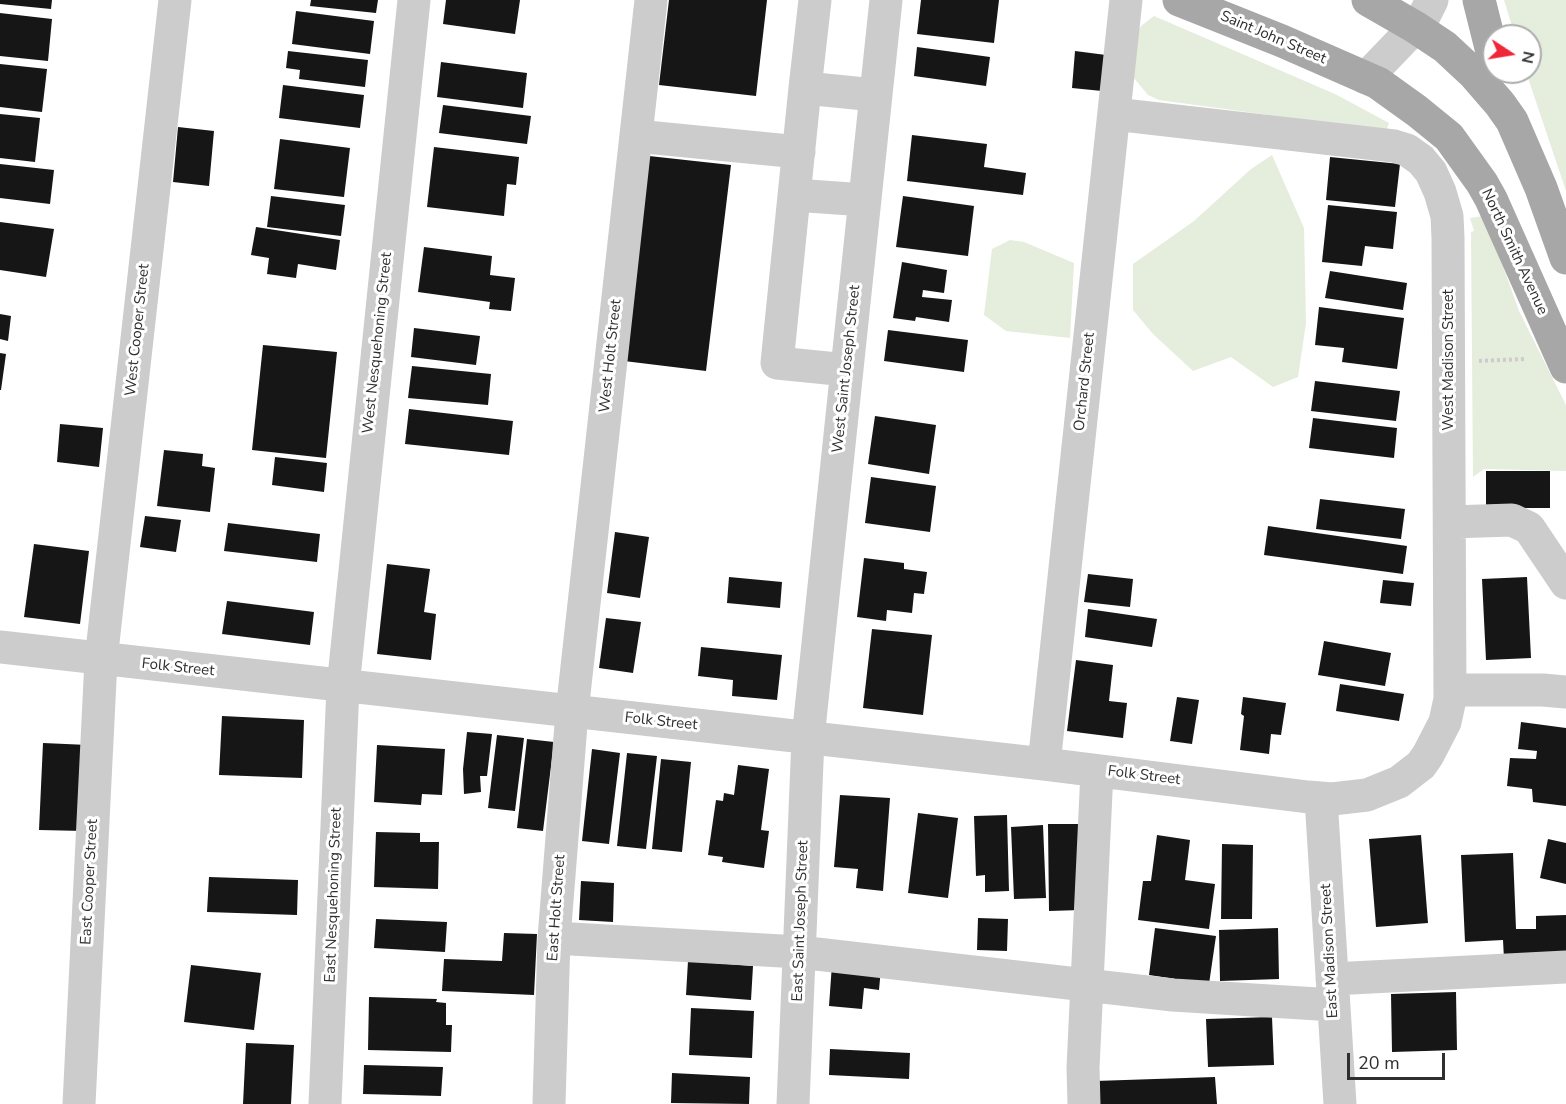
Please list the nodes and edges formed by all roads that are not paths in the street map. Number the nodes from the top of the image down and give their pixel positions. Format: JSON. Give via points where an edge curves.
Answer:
{"nodes":[{"id":1,"x":175,"y":0,"type":"edge"},
{"id":2,"x":414,"y":0,"type":"edge"},
{"id":3,"x":651,"y":0,"type":"edge"},
{"id":4,"x":815,"y":0,"type":"edge"},
{"id":5,"x":886,"y":0,"type":"edge"},
{"id":6,"x":1126,"y":0,"type":"edge"},
{"id":7,"x":1179,"y":0,"type":"edge"},
{"id":8,"x":1368,"y":0,"type":"edge"},
{"id":9,"x":1479,"y":0,"type":"edge"},
{"id":10,"x":1424,"y":14,"type":"edge"},
{"id":11,"x":1485,"y":24,"type":"edge"},
{"id":12,"x":1366,"y":78,"type":"junction"},
{"id":13,"x":1501,"y":84,"type":"edge"},
{"id":14,"x":805,"y":88,"type":"junction"},
{"id":15,"x":875,"y":95,"type":"junction"},
{"id":16,"x":1114,"y":114,"type":"junction"},
{"id":17,"x":1512,"y":121,"type":"junction"},
{"id":18,"x":636,"y":136,"type":"junction"},
{"id":19,"x":799,"y":152,"type":"junction"},
{"id":20,"x":794,"y":195,"type":"junction"},
{"id":21,"x":864,"y":200,"type":"junction"},
{"id":22,"x":1566,"y":258,"type":"edge"},
{"id":23,"x":1566,"y":367,"type":"edge"},
{"id":24,"x":847,"y":370,"type":"junction"},
{"id":25,"x":1450,"y":522,"type":"junction"},
{"id":26,"x":1566,"y":583,"type":"edge"},
{"id":27,"x":0,"y":647,"type":"edge"},
{"id":28,"x":102,"y":660,"type":"junction"},
{"id":29,"x":343,"y":687,"type":"junction"},
{"id":30,"x":1450,"y":690,"type":"junction"},
{"id":31,"x":1566,"y":692,"type":"edge"},
{"id":32,"x":572,"y":712,"type":"junction"},
{"id":33,"x":808,"y":738,"type":"junction"},
{"id":34,"x":1044,"y":764,"type":"junction"},
{"id":35,"x":1097,"y":771,"type":"junction"},
{"id":36,"x":1321,"y":798,"type":"junction"},
{"id":37,"x":554,"y":938,"type":"junction"},
{"id":38,"x":799,"y":952,"type":"junction"},
{"id":39,"x":1566,"y":967,"type":"edge"},
{"id":40,"x":1088,"y":985,"type":"junction"},
{"id":41,"x":1333,"y":992,"type":"junction"},
{"id":42,"x":79,"y":1104,"type":"edge"},
{"id":43,"x":325,"y":1104,"type":"edge"},
{"id":44,"x":549,"y":1104,"type":"edge"},
{"id":45,"x":794,"y":1104,"type":"edge"},
{"id":46,"x":1084,"y":1104,"type":"edge"},
{"id":47,"x":1340,"y":1104,"type":"edge"}],
"edges":[{"from":1,"to":28,"type":"street","name":"West Cooper Street"},
{"from":2,"to":29,"type":"street","name":"West Nesquehoning Street"},
{"from":3,"to":18,"type":"street","name":"West Holt Street"},
{"from":4,"to":14,"type":"street"},
{"from":5,"to":15,"type":"street","name":"West Saint Joseph Street"},
{"from":6,"to":16,"type":"street","name":"Orchard Street"},
{"from":7,"to":12,"type":"main road","name":"Saint John Street"},
{"from":8,"to":10,"type":"main road"},
{"from":9,"to":11,"type":"main road"},
{"from":10,"to":12,"type":"street"},
{"from":10,"to":17,"type":"main road","via":[[1445,47],[1474,74]]},
{"from":12,"to":23,"type":"main road","name":"North Smith Avenue","via":[[1391,92],[1449,137],[1482,183]]},
{"from":13,"to":17,"type":"main road"},
{"from":14,"to":15,"type":"street"},
{"from":14,"to":19,"type":"street"},
{"from":15,"to":21,"type":"street","name":"West Saint Joseph Street"},
{"from":16,"to":25,"type":"street","name":"West Madison Street","via":[[1380,143],[1414,154],[1431,172],[1447,216]]},
{"from":16,"to":34,"type":"street","name":"Orchard Street"},
{"from":17,"to":22,"type":"main road"},
{"from":18,"to":19,"type":"street"},
{"from":18,"to":32,"type":"street","name":"West Holt Street"},
{"from":19,"to":20,"type":"street"},
{"from":20,"to":21,"type":"street"},
{"from":20,"to":24,"type":"street","via":[[777,363]]},
{"from":21,"to":24,"type":"street","name":"West Saint Joseph Street"},
{"from":24,"to":33,"type":"street","name":"West Saint Joseph Street"},
{"from":25,"to":26,"type":"street","via":[[1512,520],[1529,528]]},
{"from":25,"to":30,"type":"street","name":"West Madison Street"},
{"from":27,"to":28,"type":"street","name":"Folk Street"},
{"from":28,"to":29,"type":"street","name":"Folk Street"},
{"from":28,"to":42,"type":"street","name":"East Cooper Street"},
{"from":29,"to":32,"type":"street","name":"Folk Street"},
{"from":29,"to":43,"type":"street","name":"East Nesquehoning Street"},
{"from":30,"to":31,"type":"street"},
{"from":30,"to":36,"type":"street","name":"West Madison Street","via":[[1440,734],[1413,772],[1367,795]]},
{"from":32,"to":33,"type":"street","name":"Folk Street"},
{"from":32,"to":37,"type":"street","name":"East Holt Street"},
{"from":33,"to":34,"type":"street","name":"Folk Street"},
{"from":33,"to":38,"type":"street","name":"East Saint Joseph Street"},
{"from":34,"to":35,"type":"street","name":"Folk Street"},
{"from":35,"to":36,"type":"street","name":"Folk Street"},
{"from":35,"to":40,"type":"street"},
{"from":36,"to":41,"type":"street","name":"East Madison Street"},
{"from":37,"to":38,"type":"street"},
{"from":37,"to":44,"type":"street","name":"East Holt Street"},
{"from":38,"to":40,"type":"street"},
{"from":38,"to":45,"type":"street","name":"East Saint Joseph Street"},
{"from":39,"to":41,"type":"street"},
{"from":40,"to":41,"type":"street","via":[[1173,995]]},
{"from":40,"to":46,"type":"street"},
{"from":41,"to":47,"type":"street","name":"East Madison Street"}]}
